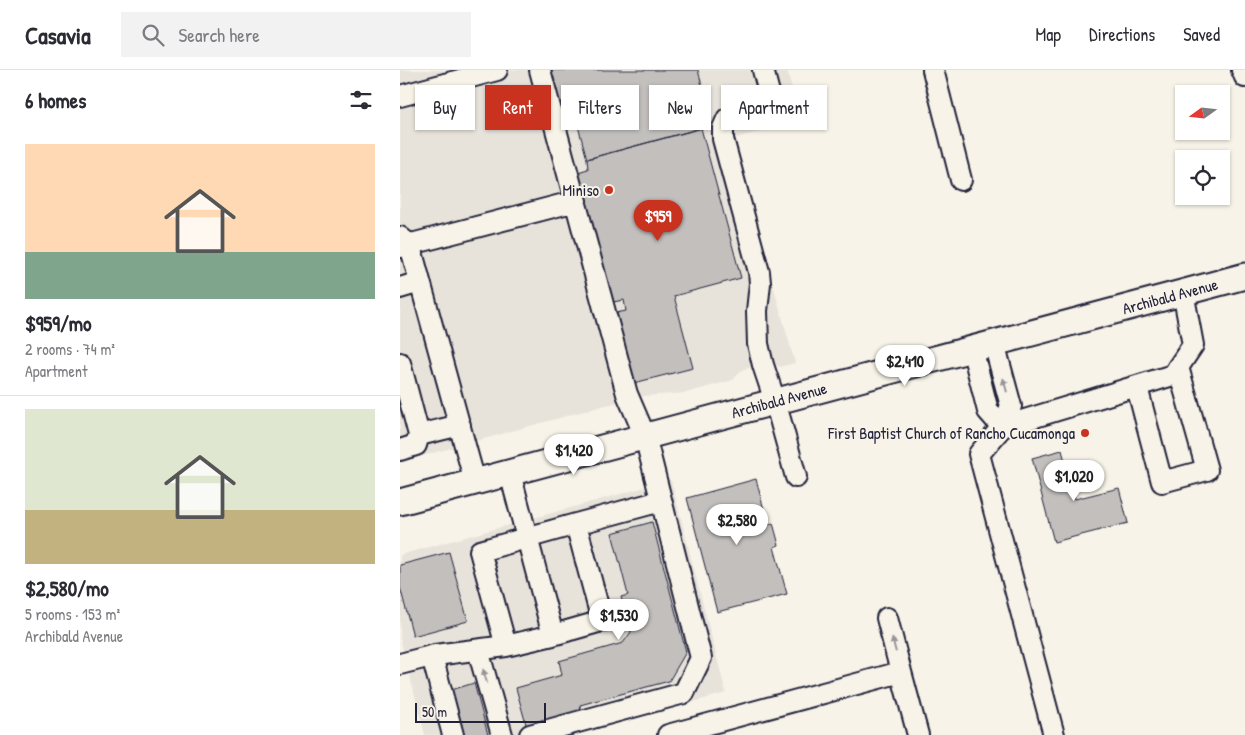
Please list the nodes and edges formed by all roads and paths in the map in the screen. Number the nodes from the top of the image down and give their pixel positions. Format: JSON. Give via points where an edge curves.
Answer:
{"nodes":[{"id":1,"x":497,"y":70,"type":"edge"},
{"id":2,"x":540,"y":70,"type":"edge"},
{"id":3,"x":763,"y":70,"type":"edge"},
{"id":4,"x":933,"y":70,"type":"edge"},
{"id":5,"x":1242,"y":70,"type":"edge"},
{"id":6,"x":1245,"y":77,"type":"edge"},
{"id":7,"x":400,"y":96,"type":"edge"},
{"id":8,"x":961,"y":180,"type":"dead end"},
{"id":9,"x":576,"y":201,"type":"junction"},
{"id":10,"x":403,"y":243,"type":"edge"},
{"id":11,"x":1245,"y":276,"type":"edge"},
{"id":12,"x":420,"y":282,"type":"junction"},
{"id":13,"x":400,"y":288,"type":"edge"},
{"id":14,"x":1183,"y":292,"type":"junction"},
{"id":15,"x":983,"y":346,"type":"junction"},
{"id":16,"x":400,"y":363,"type":"edge"},
{"id":17,"x":1178,"y":367,"type":"junction"},
{"id":18,"x":1137,"y":387,"type":"junction"},
{"id":19,"x":775,"y":401,"type":"junction"},
{"id":20,"x":460,"y":425,"type":"junction"},
{"id":21,"x":1002,"y":427,"type":"junction"},
{"id":22,"x":419,"y":436,"type":"junction"},
{"id":23,"x":645,"y":436,"type":"junction"},
{"id":24,"x":400,"y":450,"type":"edge"},
{"id":25,"x":510,"y":473,"type":"junction"},
{"id":26,"x":796,"y":478,"type":"dead end"},
{"id":27,"x":475,"y":482,"type":"junction"},
{"id":28,"x":661,"y":501,"type":"junction"},
{"id":29,"x":400,"y":502,"type":"edge"},
{"id":30,"x":576,"y":524,"type":"junction"},
{"id":31,"x":527,"y":538,"type":"junction"},
{"id":32,"x":887,"y":618,"type":"dead end"},
{"id":33,"x":553,"y":635,"type":"junction"},
{"id":34,"x":506,"y":646,"type":"junction"},
{"id":35,"x":478,"y":650,"type":"junction"},
{"id":36,"x":432,"y":656,"type":"junction"},
{"id":37,"x":400,"y":664,"type":"edge"},
{"id":38,"x":902,"y":672,"type":"junction"},
{"id":39,"x":453,"y":735,"type":"edge"},
{"id":40,"x":502,"y":735,"type":"edge"},
{"id":41,"x":530,"y":735,"type":"edge"},
{"id":42,"x":668,"y":735,"type":"edge"},
{"id":43,"x":918,"y":735,"type":"edge"},
{"id":44,"x":1054,"y":735,"type":"edge"}],
"edges":[{"from":1,"to":7,"type":"street"},
{"from":2,"to":9,"type":"street"},
{"from":3,"to":19,"type":"street","via":[[772,104],[727,119],[723,139],[759,272],[758,344]]},
{"from":4,"to":8,"type":"street"},
{"from":5,"to":6,"type":"street"},
{"from":9,"to":10,"type":"street"},
{"from":9,"to":23,"type":"street","via":[[627,394]]},
{"from":10,"to":12,"type":"street"},
{"from":11,"to":14,"type":"main road","name":"Archibald Avenue"},
{"from":12,"to":13,"type":"street"},
{"from":12,"to":20,"type":"street"},
{"from":14,"to":15,"type":"main road","name":"Archibald Avenue"},
{"from":14,"to":17,"type":"street","via":[[1193,345]]},
{"from":15,"to":19,"type":"main road","name":"Archibald Avenue"},
{"from":15,"to":21,"type":"street","via":[[988,411]]},
{"from":16,"to":22,"type":"street"},
{"from":17,"to":18,"type":"street","via":[[1173,376]]},
{"from":17,"to":18,"type":"street","via":[[1206,470],[1162,482]]},
{"from":18,"to":21,"type":"street"},
{"from":19,"to":23,"type":"main road","name":"Archibald Avenue"},
{"from":19,"to":26,"type":"street"},
{"from":20,"to":22,"type":"street"},
{"from":20,"to":27,"type":"street"},
{"from":21,"to":44,"type":"street","via":[[979,454]]},
{"from":22,"to":24,"type":"street","via":[[416,445]]},
{"from":23,"to":25,"type":"main road","name":"Archibald Avenue"},
{"from":23,"to":28,"type":"street"},
{"from":25,"to":27,"type":"main road","name":"Archibald Avenue"},
{"from":25,"to":31,"type":"street"},
{"from":27,"to":29,"type":"main road","name":"Archibald Avenue"},
{"from":28,"to":30,"type":"street"},
{"from":28,"to":41,"type":"street","via":[[701,658],[684,693]]},
{"from":30,"to":31,"type":"street"},
{"from":30,"to":33,"type":"street","via":[[602,622]]},
{"from":31,"to":33,"type":"street"},
{"from":31,"to":34,"type":"street","via":[[480,551]]},
{"from":38,"to":32,"type":"street","one_way":true},
{"from":33,"to":34,"type":"street"},
{"from":34,"to":35,"type":"street"},
{"from":35,"to":36,"type":"street"},
{"from":40,"to":35,"type":"street","one_way":true},
{"from":36,"to":37,"type":"street"},
{"from":36,"to":39,"type":"street"},
{"from":38,"to":42,"type":"street"},
{"from":38,"to":43,"type":"street"}]}
